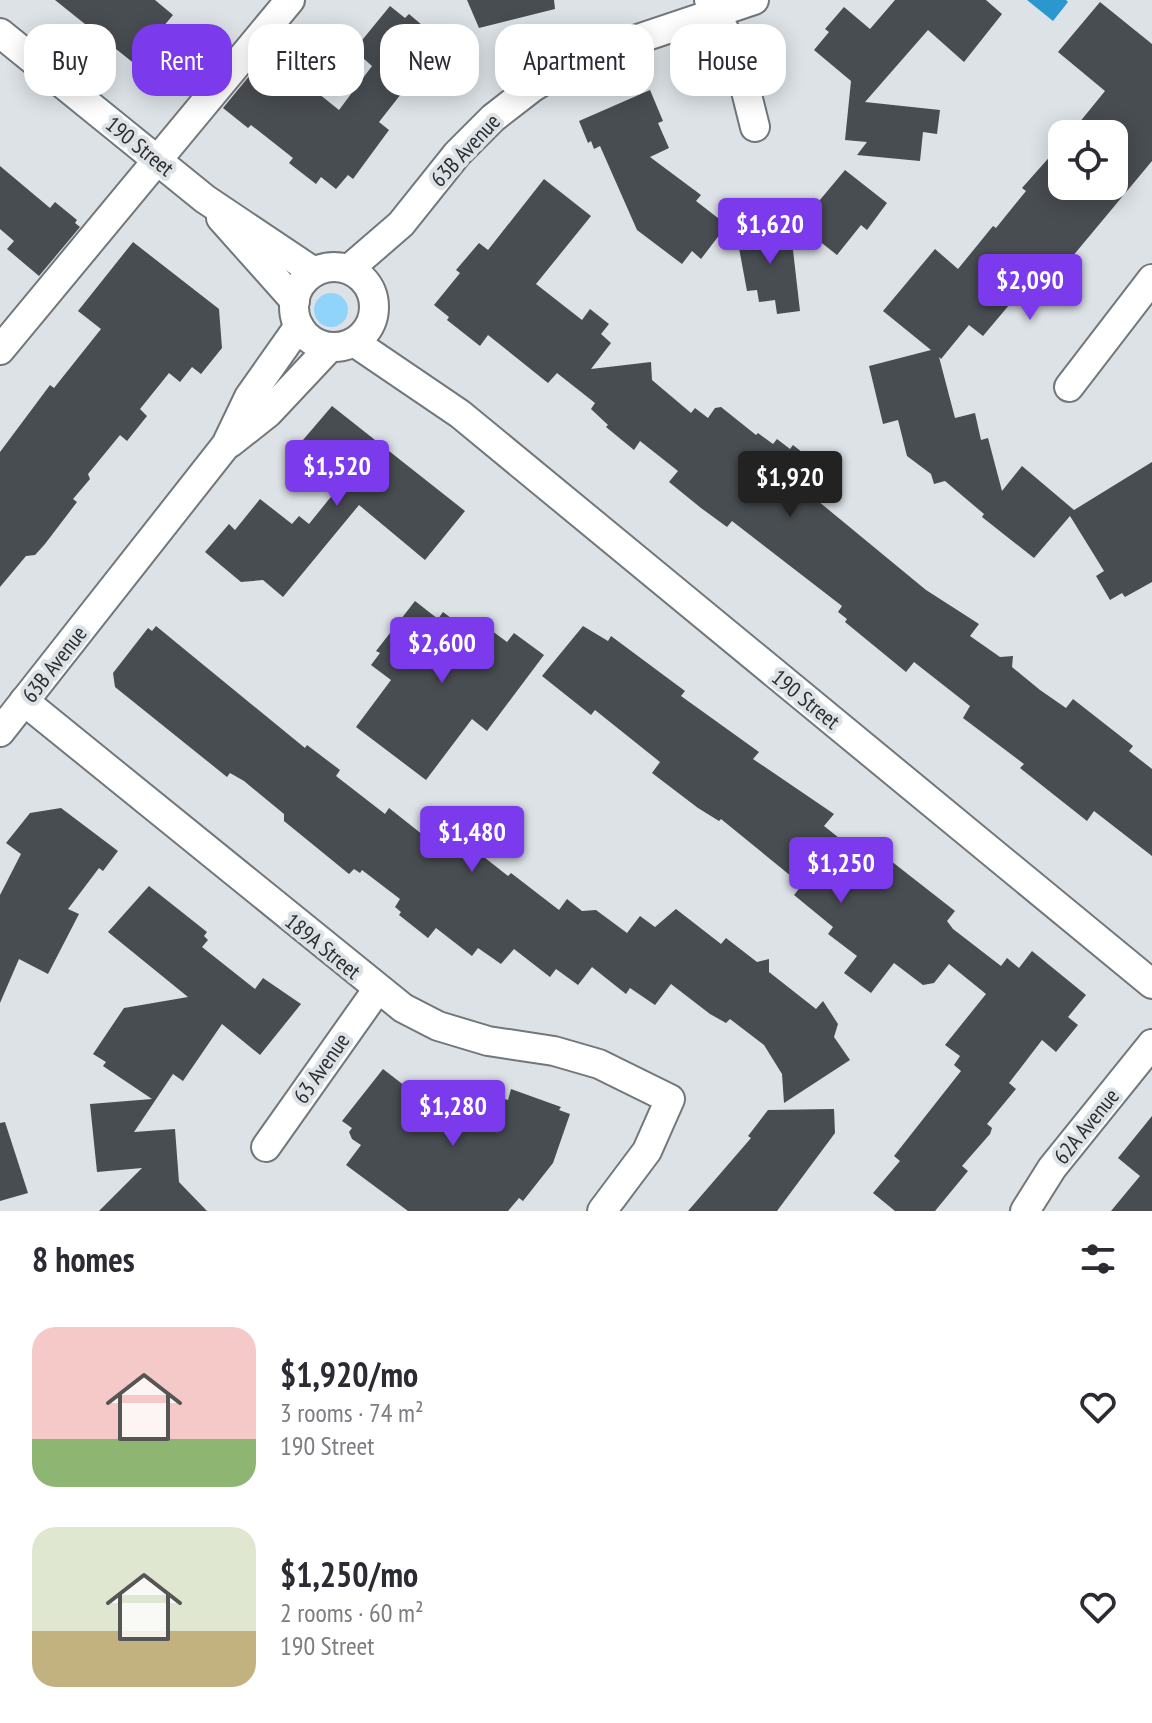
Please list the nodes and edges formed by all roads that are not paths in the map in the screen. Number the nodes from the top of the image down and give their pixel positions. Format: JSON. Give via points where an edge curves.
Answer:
{"nodes":[{"id":1,"x":290,"y":0,"type":"edge"},
{"id":2,"x":754,"y":0,"type":"edge"},
{"id":3,"x":712,"y":7,"type":"edge"},
{"id":4,"x":0,"y":33,"type":"edge"},
{"id":5,"x":755,"y":127,"type":"dead end"},
{"id":6,"x":159,"y":162,"type":"junction"},
{"id":7,"x":205,"y":199,"type":"junction"},
{"id":8,"x":401,"y":224,"type":"junction"},
{"id":9,"x":349,"y":269,"type":"junction"},
{"id":10,"x":314,"y":272,"type":"junction"},
{"id":11,"x":1152,"y":279,"type":"edge"},
{"id":12,"x":370,"y":291,"type":"junction"},
{"id":13,"x":297,"y":313,"type":"junction"},
{"id":14,"x":351,"y":337,"type":"junction"},
{"id":15,"x":0,"y":350,"type":"edge"},
{"id":16,"x":1069,"y":387,"type":"dead end"},
{"id":17,"x":226,"y":445,"type":"junction"},
{"id":18,"x":24,"y":701,"type":"junction"},
{"id":19,"x":0,"y":732,"type":"edge"},
{"id":20,"x":1152,"y":984,"type":"edge"},
{"id":21,"x":377,"y":990,"type":"junction"},
{"id":22,"x":1152,"y":1044,"type":"edge"},
{"id":23,"x":266,"y":1147,"type":"dead end"},
{"id":24,"x":602,"y":1211,"type":"edge"},
{"id":25,"x":1025,"y":1211,"type":"edge"}],
"edges":[{"from":1,"to":6,"type":"street"},
{"from":2,"to":3,"type":"street","name":"63B Avenue"},
{"from":3,"to":5,"type":"street","via":[[737,55]]},
{"from":3,"to":8,"type":"street","name":"63B Avenue","via":[[569,65],[533,87],[457,154]]},
{"from":4,"to":6,"type":"street","name":"190 Street"},
{"from":6,"to":7,"type":"street","name":"190 Street"},
{"from":6,"to":15,"type":"street"},
{"from":7,"to":10,"type":"street","name":"190 Street"},
{"from":7,"to":13,"type":"street","name":"190 Street"},
{"from":8,"to":9,"type":"street","name":"63B Avenue"},
{"from":8,"to":12,"type":"street","name":"63B Avenue"},
{"from":9,"to":10,"type":"street"},
{"from":9,"to":12,"type":"street"},
{"from":10,"to":13,"type":"street","via":[[303,281]]},
{"from":11,"to":16,"type":"street"},
{"from":12,"to":14,"type":"street","via":[[374,310]]},
{"from":13,"to":14,"type":"street","via":[[314,342]]},
{"from":13,"to":17,"type":"street","name":"63B Avenue"},
{"from":14,"to":17,"type":"street","name":"63B Avenue"},
{"from":14,"to":20,"type":"street","name":"190 Street","via":[[460,414]]},
{"from":17,"to":18,"type":"street","name":"63B Avenue"},
{"from":18,"to":19,"type":"street","name":"63B Avenue"},
{"from":18,"to":21,"type":"street","name":"189A Street"},
{"from":21,"to":23,"type":"street","name":"63 Avenue"},
{"from":21,"to":24,"type":"street","name":"189A Street","via":[[438,1026],[599,1064],[670,1099],[647,1151]]},
{"from":22,"to":25,"type":"street","name":"62A Avenue","via":[[1052,1168]]}]}
